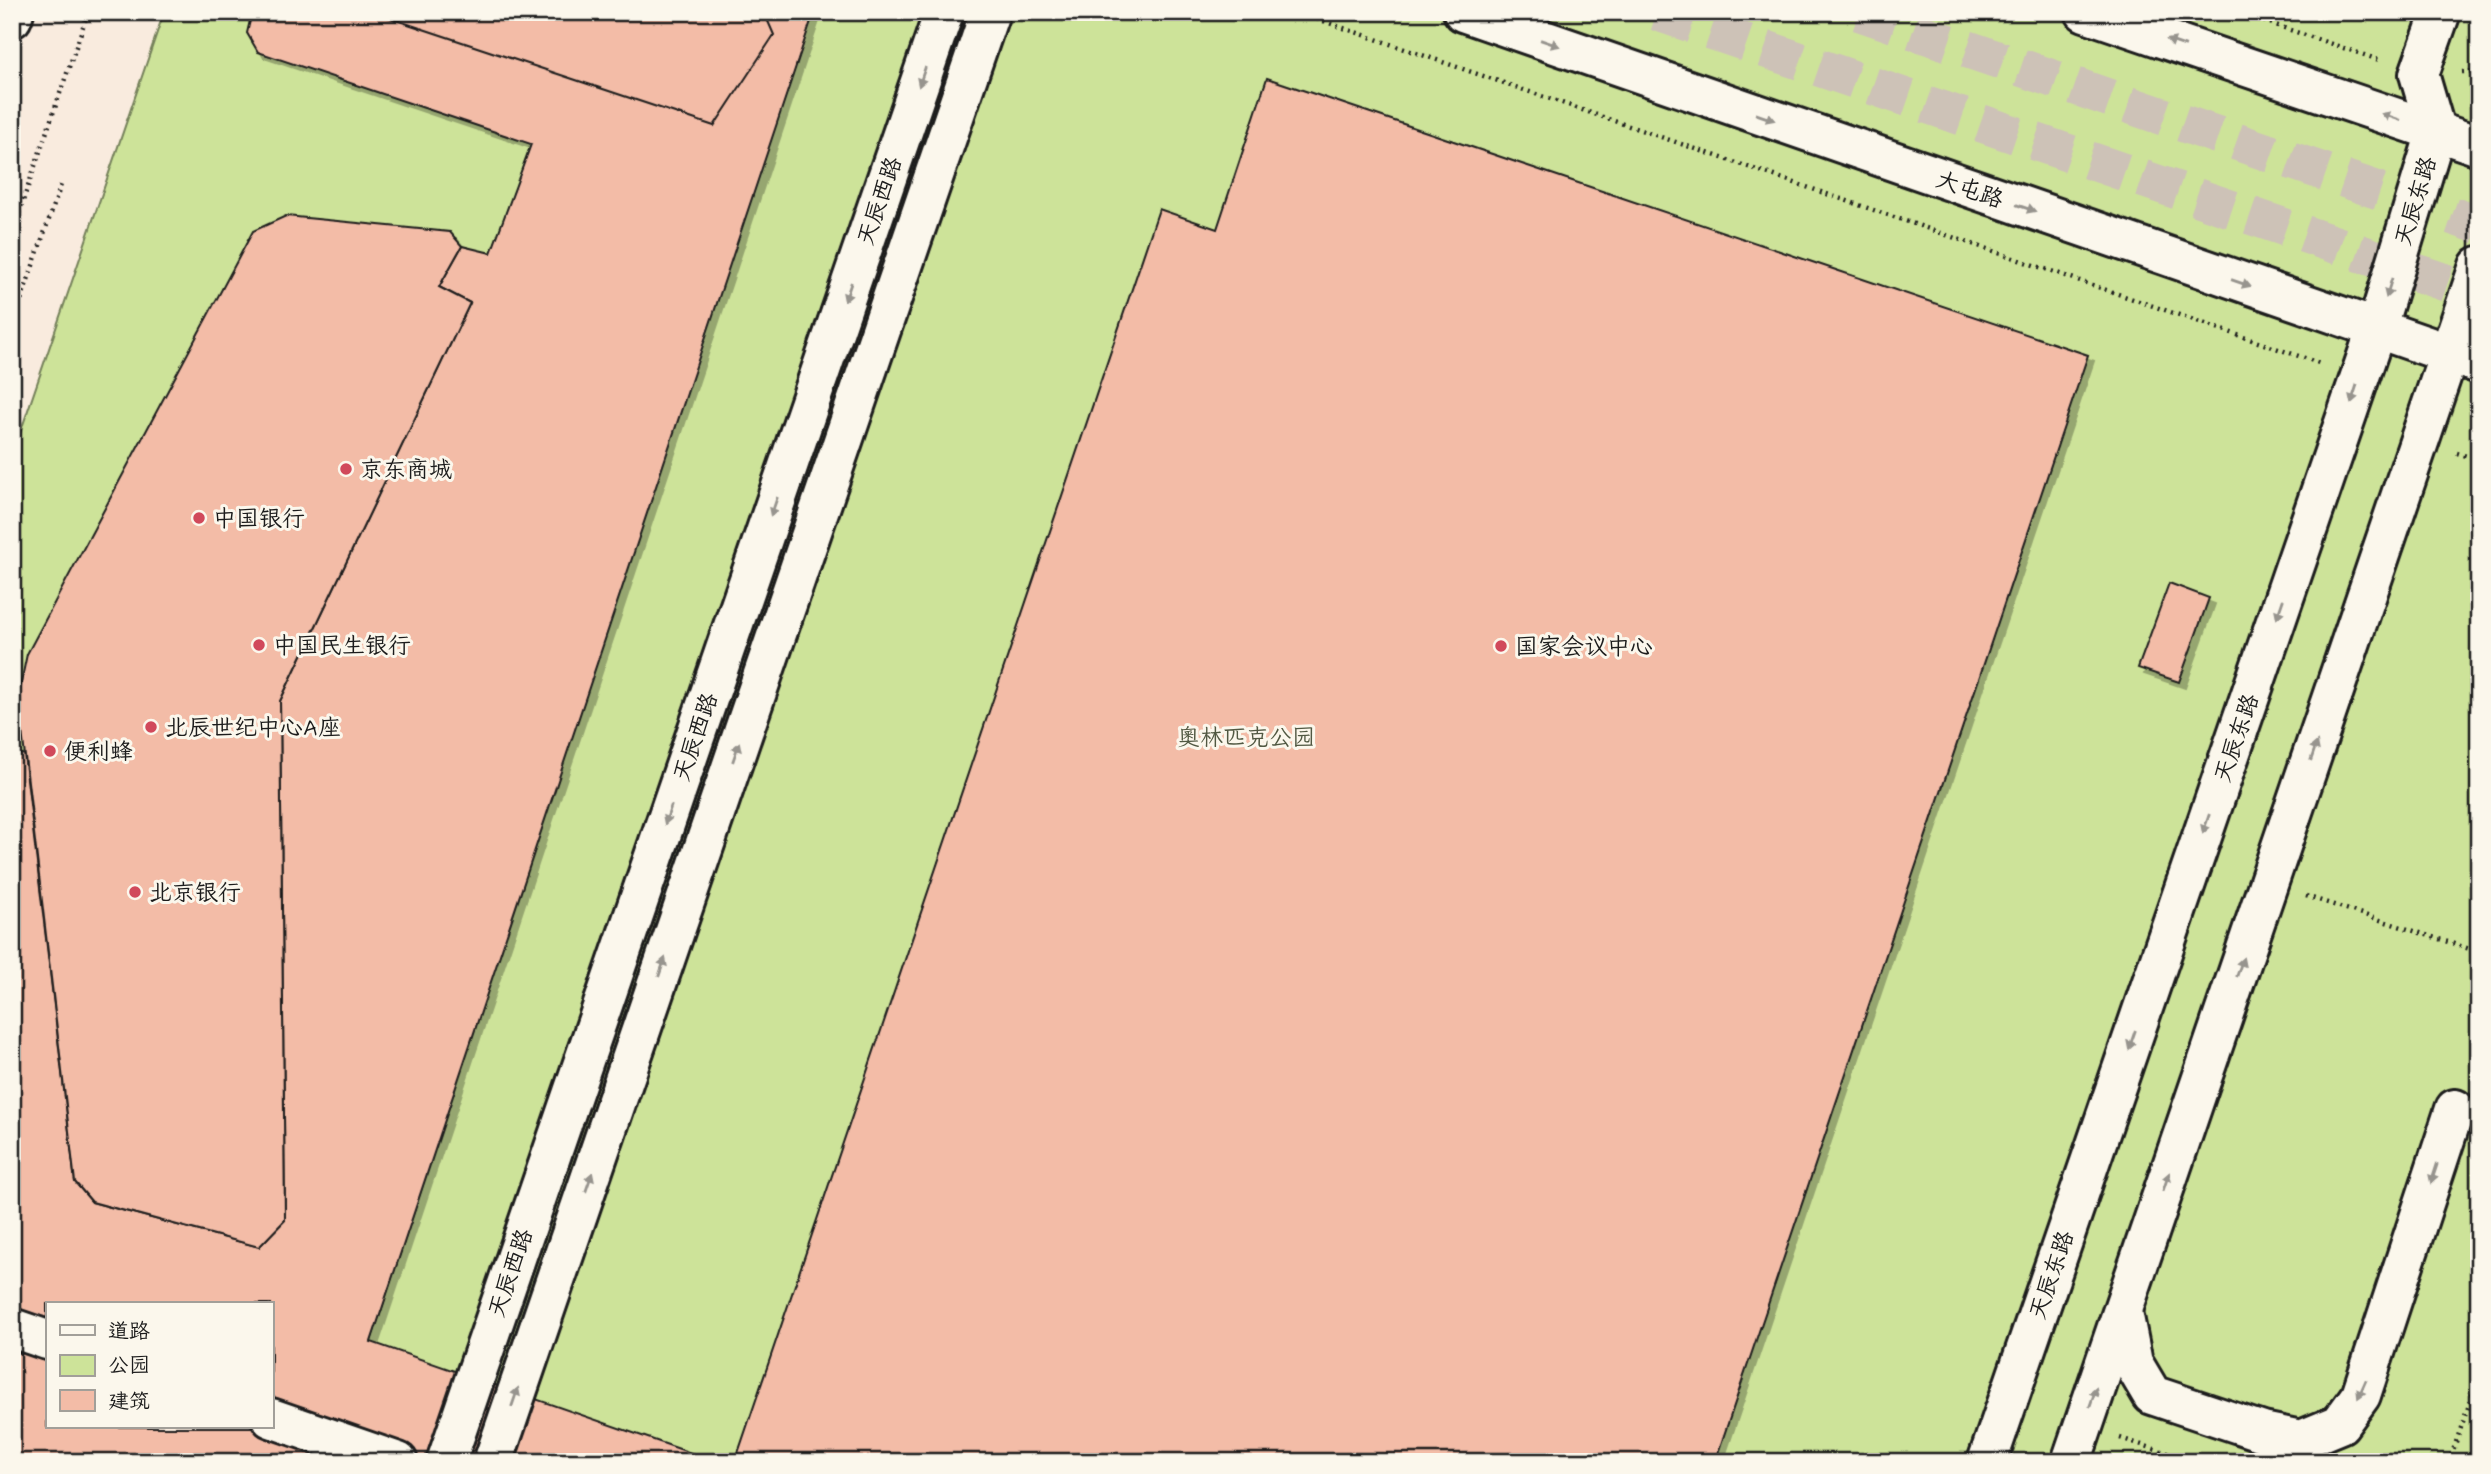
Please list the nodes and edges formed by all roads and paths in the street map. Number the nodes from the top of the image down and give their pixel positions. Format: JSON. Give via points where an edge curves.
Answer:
{"nodes":[{"id":1,"x":14,"y":12,"type":"edge"},
{"id":2,"x":88,"y":12,"type":"edge"},
{"id":3,"x":944,"y":12,"type":"edge"},
{"id":4,"x":990,"y":12,"type":"edge"},
{"id":5,"x":1297,"y":12,"type":"edge"},
{"id":6,"x":1462,"y":12,"type":"edge"},
{"id":7,"x":2085,"y":12,"type":"edge"},
{"id":8,"x":2237,"y":12,"type":"edge"},
{"id":9,"x":2441,"y":12,"type":"edge"},
{"id":10,"x":12,"y":18,"type":"edge"},
{"id":11,"x":2479,"y":71,"type":"edge"},
{"id":12,"x":2419,"y":74,"type":"junction"},
{"id":13,"x":2436,"y":132,"type":"junction"},
{"id":14,"x":2479,"y":146,"type":"edge"},
{"id":15,"x":62,"y":182,"type":"dead end"},
{"id":16,"x":12,"y":233,"type":"edge"},
{"id":17,"x":2479,"y":266,"type":"edge"},
{"id":18,"x":12,"y":326,"type":"edge"},
{"id":19,"x":2376,"y":330,"type":"junction"},
{"id":20,"x":2464,"y":359,"type":"edge"},
{"id":21,"x":2360,"y":377,"type":"junction"},
{"id":22,"x":2420,"y":440,"type":"junction"},
{"id":23,"x":2479,"y":460,"type":"edge"},
{"id":24,"x":2268,"y":884,"type":"junction"},
{"id":25,"x":2479,"y":951,"type":"edge"},
{"id":26,"x":2455,"y":1109,"type":"dead end"},
{"id":27,"x":2122,"y":1309,"type":"junction"},
{"id":28,"x":12,"y":1328,"type":"edge"},
{"id":29,"x":46,"y":1340,"type":"edge"},
{"id":30,"x":2479,"y":1376,"type":"edge"},
{"id":31,"x":273,"y":1419,"type":"edge"},
{"id":32,"x":2083,"y":1426,"type":"junction"},
{"id":33,"x":398,"y":1462,"type":"edge"},
{"id":34,"x":446,"y":1462,"type":"edge"},
{"id":35,"x":493,"y":1462,"type":"edge"},
{"id":36,"x":1987,"y":1462,"type":"edge"},
{"id":37,"x":2071,"y":1462,"type":"edge"},
{"id":38,"x":2196,"y":1462,"type":"edge"},
{"id":39,"x":2449,"y":1462,"type":"edge"}],
"edges":[{"from":1,"to":10,"type":"street"},
{"from":2,"to":16,"type":"path"},
{"from":3,"to":34,"type":"street","name":"天辰西路","one_way":true},
{"from":35,"to":4,"type":"street","name":"天辰西路","one_way":true},
{"from":5,"to":21,"type":"path"},
{"from":6,"to":19,"type":"street","name":"大屯路","one_way":true},
{"from":13,"to":7,"type":"street","one_way":true},
{"from":8,"to":12,"type":"path"},
{"from":9,"to":12,"type":"street"},
{"from":11,"to":12,"type":"path"},
{"from":12,"to":13,"type":"street","name":"天辰东路"},
{"from":13,"to":14,"type":"street"},
{"from":13,"to":19,"type":"street","name":"天辰东路","one_way":true},
{"from":15,"to":18,"type":"path"},
{"from":17,"to":20,"type":"street"},
{"from":19,"to":20,"type":"street","name":"大屯路"},
{"from":19,"to":21,"type":"street","name":"天辰东路"},
{"from":20,"to":22,"type":"street"},
{"from":21,"to":36,"type":"street","name":"天辰东路","one_way":true},
{"from":22,"to":23,"type":"path"},
{"from":24,"to":22,"type":"street","one_way":true},
{"from":24,"to":25,"type":"path"},
{"from":27,"to":24,"type":"street","one_way":true},
{"from":26,"to":27,"type":"street","one_way":true,"via":[[2361,1395],[2340,1424],[2301,1440],[2152,1395],[2133,1363]]},
{"from":32,"to":27,"type":"street","one_way":true},
{"from":28,"to":29,"type":"street"},
{"from":30,"to":39,"type":"path"},
{"from":31,"to":33,"type":"street"},
{"from":32,"to":37,"type":"street"},
{"from":32,"to":38,"type":"path"}]}
